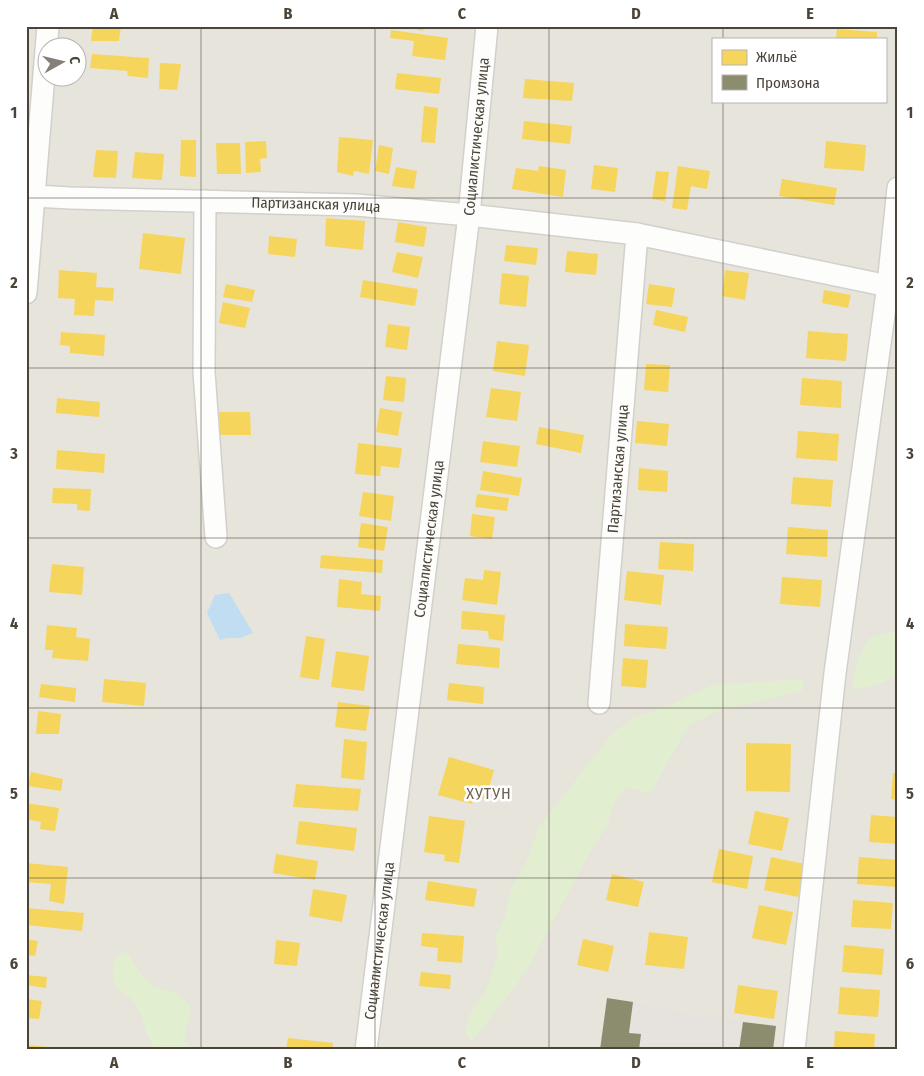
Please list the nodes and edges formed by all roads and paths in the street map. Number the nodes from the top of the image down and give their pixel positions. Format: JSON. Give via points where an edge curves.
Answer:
{"nodes":[{"id":1,"x":48,"y":26,"type":"edge"},
{"id":2,"x":486,"y":26,"type":"edge"},
{"id":3,"x":898,"y":188,"type":"edge"},
{"id":4,"x":30,"y":194,"type":"edge"},
{"id":5,"x":205,"y":201,"type":"junction"},
{"id":6,"x":469,"y":215,"type":"junction"},
{"id":7,"x":637,"y":234,"type":"junction"},
{"id":8,"x":893,"y":287,"type":"edge"},
{"id":9,"x":26,"y":293,"type":"edge"},
{"id":10,"x":216,"y":537,"type":"dead end"},
{"id":11,"x":599,"y":703,"type":"dead end"},
{"id":12,"x":366,"y":1050,"type":"edge"},
{"id":13,"x":794,"y":1050,"type":"edge"}],
"edges":[{"from":1,"to":4,"type":"street"},
{"from":2,"to":6,"type":"street","name":"Социалистическая улица"},
{"from":3,"to":8,"type":"street"},
{"from":4,"to":5,"type":"street","name":"Партизанская улица"},
{"from":4,"to":9,"type":"street"},
{"from":5,"to":6,"type":"street","name":"Партизанская улица","via":[[356,205]]},
{"from":5,"to":10,"type":"street","via":[[204,372]]},
{"from":6,"to":7,"type":"street","name":"Партизанская улица"},
{"from":6,"to":12,"type":"street","name":"Социалистическая улица"},
{"from":7,"to":8,"type":"street","name":"Партизанская улица"},
{"from":7,"to":11,"type":"street","name":"Партизанская улица"},
{"from":8,"to":13,"type":"street","via":[[835,673]]}]}
